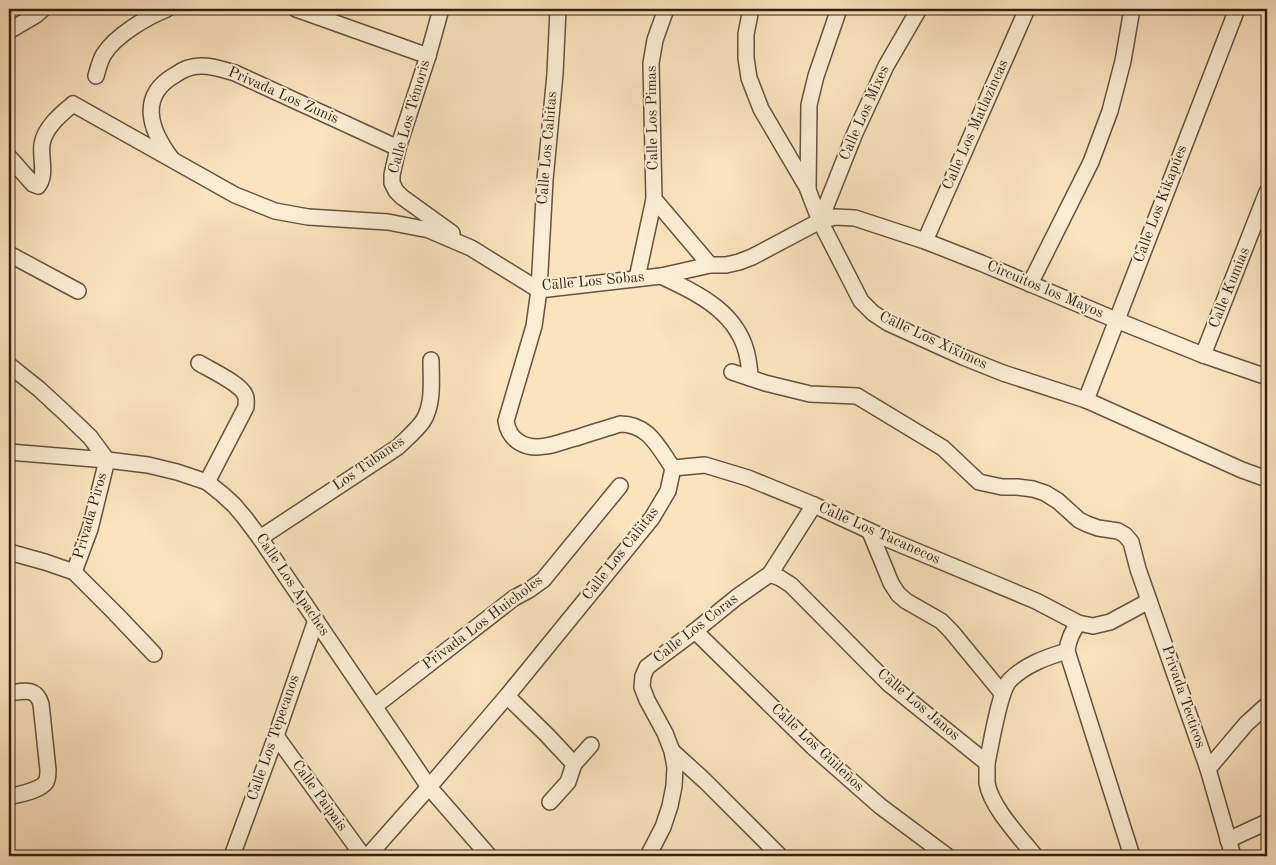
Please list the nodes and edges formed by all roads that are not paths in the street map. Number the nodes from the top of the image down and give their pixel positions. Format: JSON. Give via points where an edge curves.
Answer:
{"nodes":[{"id":1,"x":42,"y":9,"type":"edge"},
{"id":2,"x":168,"y":9,"type":"edge"},
{"id":3,"x":296,"y":9,"type":"edge"},
{"id":4,"x":441,"y":9,"type":"edge"},
{"id":5,"x":558,"y":9,"type":"edge"},
{"id":6,"x":666,"y":9,"type":"edge"},
{"id":7,"x":751,"y":9,"type":"edge"},
{"id":8,"x":839,"y":9,"type":"edge"},
{"id":9,"x":919,"y":9,"type":"edge"},
{"id":10,"x":1027,"y":9,"type":"edge"},
{"id":11,"x":1132,"y":9,"type":"edge"},
{"id":12,"x":1236,"y":9,"type":"edge"},
{"id":13,"x":9,"y":31,"type":"edge"},
{"id":14,"x":428,"y":56,"type":"junction"},
{"id":15,"x":96,"y":76,"type":"dead end"},
{"id":16,"x":398,"y":148,"type":"junction"},
{"id":17,"x":9,"y":157,"type":"edge"},
{"id":18,"x":173,"y":160,"type":"junction"},
{"id":19,"x":808,"y":190,"type":"junction"},
{"id":20,"x":1267,"y":192,"type":"edge"},
{"id":21,"x":654,"y":199,"type":"junction"},
{"id":22,"x":820,"y":221,"type":"junction"},
{"id":23,"x":926,"y":241,"type":"junction"},
{"id":24,"x":471,"y":248,"type":"junction"},
{"id":25,"x":9,"y":254,"type":"edge"},
{"id":26,"x":710,"y":265,"type":"junction"},
{"id":27,"x":661,"y":276,"type":"junction"},
{"id":28,"x":637,"y":278,"type":"junction"},
{"id":29,"x":1030,"y":284,"type":"junction"},
{"id":30,"x":539,"y":290,"type":"junction"},
{"id":31,"x":78,"y":291,"type":"dead end"},
{"id":32,"x":1116,"y":320,"type":"junction"},
{"id":33,"x":1203,"y":355,"type":"junction"},
{"id":34,"x":430,"y":360,"type":"dead end"},
{"id":35,"x":199,"y":363,"type":"dead end"},
{"id":36,"x":9,"y":365,"type":"edge"},
{"id":37,"x":732,"y":372,"type":"dead end"},
{"id":38,"x":1267,"y":377,"type":"edge"},
{"id":39,"x":750,"y":378,"type":"junction"},
{"id":40,"x":1086,"y":400,"type":"junction"},
{"id":41,"x":9,"y":452,"type":"edge"},
{"id":42,"x":107,"y":460,"type":"junction"},
{"id":43,"x":673,"y":468,"type":"junction"},
{"id":44,"x":1267,"y":478,"type":"edge"},
{"id":45,"x":207,"y":482,"type":"junction"},
{"id":46,"x":620,"y":486,"type":"dead end"},
{"id":47,"x":814,"y":505,"type":"junction"},
{"id":48,"x":870,"y":532,"type":"junction"},
{"id":49,"x":260,"y":538,"type":"junction"},
{"id":50,"x":9,"y":552,"type":"edge"},
{"id":51,"x":74,"y":572,"type":"junction"},
{"id":52,"x":770,"y":574,"type":"junction"},
{"id":53,"x":1149,"y":601,"type":"junction"},
{"id":54,"x":316,"y":620,"type":"junction"},
{"id":55,"x":1078,"y":623,"type":"junction"},
{"id":56,"x":695,"y":631,"type":"junction"},
{"id":57,"x":1068,"y":651,"type":"junction"},
{"id":58,"x":154,"y":654,"type":"dead end"},
{"id":59,"x":9,"y":692,"type":"edge"},
{"id":60,"x":1002,"y":693,"type":"junction"},
{"id":61,"x":507,"y":696,"type":"junction"},
{"id":62,"x":1267,"y":705,"type":"edge"},
{"id":63,"x":375,"y":706,"type":"junction"},
{"id":64,"x":276,"y":736,"type":"junction"},
{"id":65,"x":591,"y":744,"type":"dead end"},
{"id":66,"x":672,"y":751,"type":"junction"},
{"id":67,"x":988,"y":763,"type":"junction"},
{"id":68,"x":574,"y":764,"type":"junction"},
{"id":69,"x":1208,"y":768,"type":"junction"},
{"id":70,"x":429,"y":787,"type":"junction"},
{"id":71,"x":9,"y":797,"type":"edge"},
{"id":72,"x":550,"y":802,"type":"dead end"},
{"id":73,"x":1267,"y":822,"type":"edge"},
{"id":74,"x":1228,"y":840,"type":"junction"},
{"id":75,"x":232,"y":856,"type":"edge"},
{"id":76,"x":363,"y":856,"type":"edge"},
{"id":77,"x":368,"y":856,"type":"edge"},
{"id":78,"x":489,"y":856,"type":"edge"},
{"id":79,"x":648,"y":856,"type":"edge"},
{"id":80,"x":780,"y":856,"type":"edge"},
{"id":81,"x":946,"y":856,"type":"edge"},
{"id":82,"x":1035,"y":856,"type":"edge"},
{"id":83,"x":1132,"y":856,"type":"edge"},
{"id":84,"x":1233,"y":856,"type":"edge"}],
"edges":[{"from":1,"to":13,"type":"street"},
{"from":2,"to":15,"type":"street","via":[[120,37],[104,54]]},
{"from":3,"to":14,"type":"street"},
{"from":4,"to":14,"type":"street","name":"Calle Los Témoris"},
{"from":5,"to":30,"type":"street","name":"Calle Los Cahitas"},
{"from":6,"to":21,"type":"street","name":"Calle Los Pimas","via":[[651,64]]},
{"from":7,"to":19,"type":"street","via":[[746,34],[749,78],[761,109]]},
{"from":8,"to":19,"type":"street","name":"Calle Los Xiximes","via":[[809,105]]},
{"from":9,"to":22,"type":"street","name":"Calle Los Mixes","via":[[886,66]]},
{"from":10,"to":23,"type":"street","name":"Calle Los Matlazincas"},
{"from":11,"to":29,"type":"street","via":[[1110,112],[1091,162]]},
{"from":12,"to":32,"type":"street","name":"Calle Los Kikapúes"},
{"from":14,"to":16,"type":"street","name":"Calle Los Témoris"},
{"from":16,"to":18,"type":"street","name":"Privada Los Zunis","via":[[235,73],[200,66],[183,70],[165,80],[154,94],[150,112],[155,131]]},
{"from":16,"to":24,"type":"street","name":"Calle Los Témoris","via":[[392,175],[396,191]]},
{"from":17,"to":18,"type":"street","name":"Calle Los Sobas","via":[[38,186],[42,181],[42,144],[46,133],[62,112],[73,104]]},
{"from":18,"to":24,"type":"street","name":"Calle Los Sobas","via":[[236,195],[276,211],[308,217],[409,225]]},
{"from":19,"to":22,"type":"street","name":"Calle Los Xiximes"},
{"from":20,"to":33,"type":"street","name":"Calle Kumias"},
{"from":21,"to":26,"type":"street"},
{"from":21,"to":28,"type":"street","name":"Calle Los Pimas"},
{"from":22,"to":23,"type":"street","name":"Circuitos los Mayos","via":[[835,217],[855,218]]},
{"from":22,"to":26,"type":"street","name":"Calle Los Sobas","via":[[752,257],[726,265]]},
{"from":22,"to":40,"type":"street","name":"Calle Los Xiximes","via":[[861,301],[873,313],[888,323],[1003,374]]},
{"from":23,"to":29,"type":"street","name":"Circuitos los Mayos"},
{"from":24,"to":30,"type":"street","name":"Calle Los Sobas"},
{"from":25,"to":31,"type":"street"},
{"from":26,"to":27,"type":"street","name":"Calle Los Sobas"},
{"from":27,"to":28,"type":"street","name":"Calle Los Sobas"},
{"from":27,"to":39,"type":"street","via":[[717,307],[734,325],[746,346]]},
{"from":28,"to":30,"type":"street","name":"Calle Los Sobas"},
{"from":29,"to":32,"type":"street","name":"Circuitos los Mayos"},
{"from":30,"to":43,"type":"street","name":"Calle Los Cahitas","via":[[534,326],[506,421],[510,434],[522,444],[546,446],[629,424],[649,435]]},
{"from":32,"to":33,"type":"street","name":"Circuitos los Mayos"},
{"from":32,"to":40,"type":"street","name":"Calle Los Kikapúes"},
{"from":33,"to":38,"type":"street","name":"Circuitos los Mayos"},
{"from":34,"to":49,"type":"street","name":"Los Tubanes","via":[[428,409],[410,435],[398,447]]},
{"from":35,"to":45,"type":"street","via":[[236,385],[246,395],[246,407]]},
{"from":36,"to":42,"type":"street","via":[[65,412]]},
{"from":37,"to":39,"type":"street"},
{"from":39,"to":53,"type":"street","name":"Privada Tecticos","via":[[810,394],[857,396],[943,448],[980,482],[1045,493],[1080,520],[1125,534]]},
{"from":40,"to":44,"type":"street","name":"Calle Los Xiximes","via":[[1242,470]]},
{"from":41,"to":42,"type":"street","name":"Calle Los Apaches"},
{"from":42,"to":45,"type":"street","name":"Calle Los Apaches","via":[[148,465]]},
{"from":42,"to":51,"type":"street","name":"Privada Piros","via":[[90,530]]},
{"from":43,"to":47,"type":"street","name":"Calle Los Tacanecos","via":[[704,465],[748,478]]},
{"from":43,"to":61,"type":"street","name":"Calle Los Cahitas","via":[[668,491],[652,518]]},
{"from":45,"to":49,"type":"street","name":"Calle Los Apaches","via":[[234,505]]},
{"from":46,"to":63,"type":"street","name":"Privada Los Huicholes","via":[[542,580]]},
{"from":47,"to":48,"type":"street","name":"Calle Los Tacanecos"},
{"from":47,"to":52,"type":"street","name":"Calle Los Coras"},
{"from":48,"to":55,"type":"street","name":"Calle Los Tacanecos","via":[[1036,601]]},
{"from":48,"to":60,"type":"street","via":[[898,594],[941,621]]},
{"from":49,"to":54,"type":"street","name":"Calle Los Apaches"},
{"from":50,"to":51,"type":"street"},
{"from":51,"to":58,"type":"street"},
{"from":52,"to":56,"type":"street","name":"Calle Los Coras"},
{"from":52,"to":67,"type":"street","name":"Calle Los Janos","via":[[791,585],[889,684]]},
{"from":53,"to":55,"type":"street","name":"Calle Los Tacanecos","via":[[1110,622],[1093,626]]},
{"from":53,"to":69,"type":"street","name":"Privada Tecticos"},
{"from":54,"to":63,"type":"street","name":"Calle Los Apaches"},
{"from":54,"to":64,"type":"street","name":"Calle Los Tepecanos"},
{"from":55,"to":57,"type":"street","via":[[1068,642]]},
{"from":56,"to":66,"type":"street","name":"Calle Los Coras","via":[[647,667],[643,676],[642,687],[647,700]]},
{"from":56,"to":81,"type":"street","name":"Calle Los Guileños","via":[[813,747],[880,806]]},
{"from":57,"to":60,"type":"street","via":[[1022,671],[1009,681]]},
{"from":57,"to":83,"type":"street"},
{"from":59,"to":71,"type":"street","via":[[28,690],[39,697],[48,770],[48,778],[41,787]]},
{"from":60,"to":67,"type":"street"},
{"from":61,"to":68,"type":"street"},
{"from":61,"to":70,"type":"street","name":"Calle Los Cahitas"},
{"from":62,"to":69,"type":"street"},
{"from":63,"to":70,"type":"street","name":"Calle Los Apaches"},
{"from":64,"to":75,"type":"street","name":"Calle Los Tepecanos"},
{"from":64,"to":76,"type":"street","name":"Calle Paipais"},
{"from":65,"to":68,"type":"street"},
{"from":66,"to":79,"type":"street","name":"Calle Los Coras","via":[[675,767],[673,793],[663,827]]},
{"from":66,"to":80,"type":"street"},
{"from":67,"to":82,"type":"street","via":[[990,794]]},
{"from":68,"to":72,"type":"street","via":[[568,782]]},
{"from":69,"to":74,"type":"street","name":"Privada Tecticos"},
{"from":70,"to":77,"type":"street","name":"Calle Los Cahitas"},
{"from":70,"to":78,"type":"street","name":"Calle Los Apaches"},
{"from":73,"to":74,"type":"street"},
{"from":74,"to":84,"type":"street","name":"Privada Tecticos"}]}
